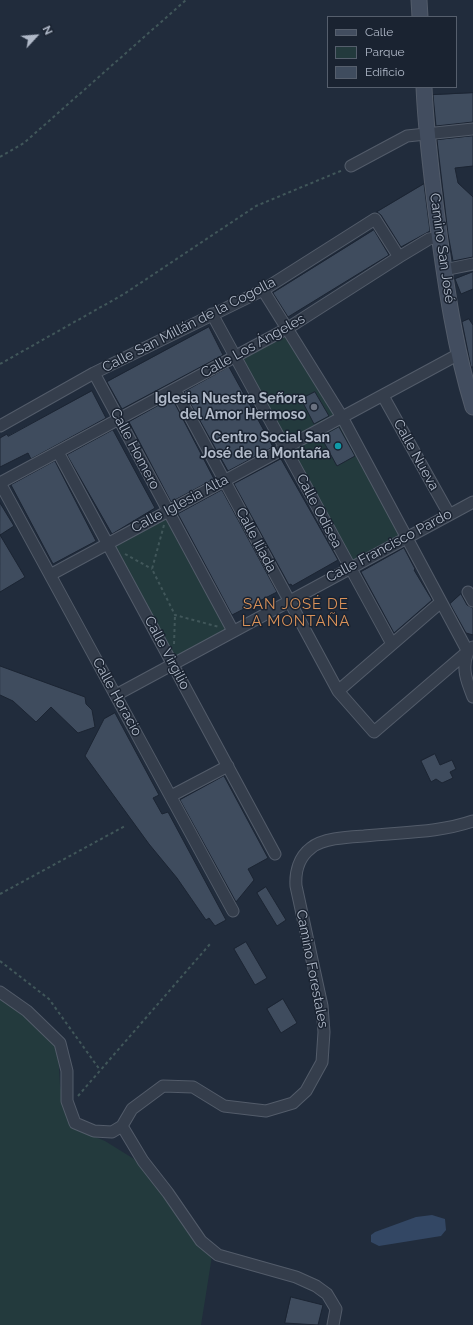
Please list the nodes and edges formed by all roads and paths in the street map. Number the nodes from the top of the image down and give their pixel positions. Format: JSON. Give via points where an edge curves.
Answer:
{"nodes":[{"id":1,"x":186,"y":0,"type":"edge"},
{"id":2,"x":419,"y":0,"type":"edge"},
{"id":3,"x":420,"y":16,"type":"edge"},
{"id":4,"x":424,"y":88,"type":"edge"},
{"id":5,"x":473,"y":129,"type":"edge"},
{"id":6,"x":427,"y":133,"type":"junction"},
{"id":7,"x":0,"y":157,"type":"edge"},
{"id":8,"x":351,"y":166,"type":"joint"},
{"id":9,"x":439,"y":237,"type":"junction"},
{"id":10,"x":399,"y":257,"type":"junction"},
{"id":11,"x":473,"y":264,"type":"edge"},
{"id":12,"x":444,"y":270,"type":"junction"},
{"id":13,"x":263,"y":290,"type":"junction"},
{"id":14,"x":212,"y":314,"type":"junction"},
{"id":15,"x":288,"y":328,"type":"junction"},
{"id":16,"x":459,"y":354,"type":"junction"},
{"id":17,"x":235,"y":356,"type":"junction"},
{"id":18,"x":0,"y":364,"type":"edge"},
{"id":19,"x":94,"y":373,"type":"junction"},
{"id":20,"x":175,"y":389,"type":"junction"},
{"id":21,"x":383,"y":396,"type":"junction"},
{"id":22,"x":473,"y":407,"type":"edge"},
{"id":23,"x":342,"y":417,"type":"junction"},
{"id":24,"x":119,"y":419,"type":"junction"},
{"id":25,"x":0,"y":426,"type":"edge"},
{"id":26,"x":285,"y":448,"type":"junction"},
{"id":27,"x":58,"y":452,"type":"junction"},
{"id":28,"x":224,"y":480,"type":"junction"},
{"id":29,"x":0,"y":483,"type":"edge"},
{"id":30,"x":473,"y":502,"type":"edge"},
{"id":31,"x":168,"y":511,"type":"junction"},
{"id":32,"x":449,"y":514,"type":"junction"},
{"id":33,"x":406,"y":537,"type":"junction"},
{"id":34,"x":108,"y":544,"type":"junction"},
{"id":35,"x":350,"y":568,"type":"junction"},
{"id":36,"x":152,"y":569,"type":"junction"},
{"id":37,"x":50,"y":575,"type":"junction"},
{"id":38,"x":289,"y":601,"type":"junction"},
{"id":39,"x":441,"y":602,"type":"junction"},
{"id":40,"x":176,"y":615,"type":"junction"},
{"id":41,"x":233,"y":631,"type":"junction"},
{"id":42,"x":392,"y":644,"type":"junction"},
{"id":43,"x":470,"y":650,"type":"edge"},
{"id":44,"x":173,"y":664,"type":"junction"},
{"id":45,"x":338,"y":691,"type":"junction"},
{"id":46,"x":116,"y":696,"type":"junction"},
{"id":47,"x":473,"y":697,"type":"edge"},
{"id":48,"x":228,"y":766,"type":"junction"},
{"id":49,"x":171,"y":796,"type":"junction"},
{"id":50,"x":473,"y":821,"type":"edge"},
{"id":51,"x":125,"y":826,"type":"dead end"},
{"id":52,"x":275,"y":854,"type":"dead end"},
{"id":53,"x":0,"y":894,"type":"edge"},
{"id":54,"x":233,"y":911,"type":"dead end"},
{"id":55,"x":210,"y":944,"type":"dead end"},
{"id":56,"x":0,"y":962,"type":"edge"},
{"id":57,"x":0,"y":992,"type":"edge"},
{"id":58,"x":100,"y":1070,"type":"junction"},
{"id":59,"x":66,"y":1094,"type":"junction"},
{"id":60,"x":122,"y":1126,"type":"junction"},
{"id":61,"x":333,"y":1325,"type":"edge"}],
"edges":[{"from":1,"to":7,"type":"path","via":[[24,143]]},
{"from":2,"to":3,"type":"main road"},
{"from":4,"to":6,"type":"main road","name":"Camino San José"},
{"from":5,"to":6,"type":"street"},
{"from":6,"to":8,"type":"street","via":[[402,138]]},
{"from":6,"to":9,"type":"main road","name":"Camino San José"},
{"from":8,"to":18,"type":"path","via":[[256,206],[124,294]]},
{"from":9,"to":10,"type":"street","name":"Calle Los Ángeles","via":[[429,239]]},
{"from":9,"to":12,"type":"main road","name":"Camino San José"},
{"from":10,"to":13,"type":"street","name":"Calle San Millán de la Cogolla","via":[[375,219]]},
{"from":10,"to":15,"type":"street","name":"Calle Los Ángeles"},
{"from":11,"to":12,"type":"street"},
{"from":12,"to":16,"type":"main road","name":"Camino San José"},
{"from":13,"to":14,"type":"street","name":"Calle San Millán de la Cogolla"},
{"from":13,"to":15,"type":"street"},
{"from":14,"to":17,"type":"street","name":"Calle Odisea"},
{"from":14,"to":19,"type":"street","name":"Calle San Millán de la Cogolla"},
{"from":15,"to":17,"type":"street","name":"Calle Los Ángeles"},
{"from":15,"to":23,"type":"street"},
{"from":16,"to":21,"type":"street","name":"Calle Iglesia Alta"},
{"from":16,"to":22,"type":"main road","name":"Camino San José"},
{"from":17,"to":20,"type":"street","name":"Calle Los Ángeles"},
{"from":17,"to":26,"type":"street","name":"Calle Odisea"},
{"from":19,"to":24,"type":"street","name":"Calle Homero"},
{"from":19,"to":25,"type":"street","name":"Calle San Millán de la Cogolla"},
{"from":20,"to":24,"type":"street","name":"Calle Los Ángeles"},
{"from":20,"to":28,"type":"street","name":"Calle Ilíada"},
{"from":21,"to":23,"type":"street","name":"Calle Iglesia Alta"},
{"from":21,"to":32,"type":"street","name":"Calle Nueva"},
{"from":23,"to":26,"type":"street","name":"Calle Iglesia Alta"},
{"from":23,"to":33,"type":"street"},
{"from":24,"to":27,"type":"street","name":"Calle Los Ángeles"},
{"from":24,"to":31,"type":"street","name":"Calle Homero"},
{"from":26,"to":28,"type":"street","name":"Calle Iglesia Alta"},
{"from":26,"to":35,"type":"street","name":"Calle Odisea"},
{"from":27,"to":29,"type":"street","name":"Calle Los Ángeles"},
{"from":27,"to":34,"type":"street","name":"Calle Virgilio"},
{"from":28,"to":31,"type":"street","name":"Calle Iglesia Alta"},
{"from":28,"to":38,"type":"street","name":"Calle Ilíada"},
{"from":29,"to":37,"type":"street","name":"Calle Horacio"},
{"from":30,"to":32,"type":"street","name":"Calle Francisco Pardo"},
{"from":31,"to":34,"type":"street","name":"Calle Iglesia Alta"},
{"from":31,"to":36,"type":"path"},
{"from":31,"to":41,"type":"street","name":"Calle Homero"},
{"from":32,"to":33,"type":"street","name":"Calle Francisco Pardo"},
{"from":33,"to":35,"type":"street","name":"Calle Francisco Pardo"},
{"from":33,"to":39,"type":"street"},
{"from":34,"to":36,"type":"path"},
{"from":34,"to":37,"type":"street","name":"Calle Iglesia Alta"},
{"from":34,"to":44,"type":"street","name":"Calle Virgilio"},
{"from":35,"to":38,"type":"street","name":"Calle Francisco Pardo"},
{"from":35,"to":42,"type":"street","name":"Calle Odisea"},
{"from":36,"to":40,"type":"path"},
{"from":37,"to":46,"type":"street","name":"Calle Horacio"},
{"from":38,"to":41,"type":"street","name":"Calle Francisco Pardo"},
{"from":38,"to":45,"type":"street","name":"Calle Ilíada"},
{"from":39,"to":42,"type":"street"},
{"from":39,"to":43,"type":"street"},
{"from":40,"to":41,"type":"path"},
{"from":40,"to":44,"type":"path"},
{"from":41,"to":44,"type":"street","name":"Calle Francisco Pardo"},
{"from":42,"to":45,"type":"street"},
{"from":43,"to":45,"type":"street","name":"Calle Ilíada","via":[[374,732]]},
{"from":43,"to":47,"type":"street","via":[[464,664]]},
{"from":44,"to":46,"type":"street","name":"Calle Francisco Pardo"},
{"from":44,"to":48,"type":"street","name":"Calle Virgilio"},
{"from":46,"to":49,"type":"street","name":"Calle Horacio"},
{"from":48,"to":49,"type":"street"},
{"from":48,"to":52,"type":"street","name":"Calle Virgilio"},
{"from":49,"to":54,"type":"street","name":"Calle Horacio"},
{"from":50,"to":60,"type":"street","name":"Camino Forestales","via":[[447,828],[339,838],[312,847],[305,854],[296,874],[296,886],[322,1006],[324,1032],[322,1062],[306,1091],[293,1103],[266,1111],[224,1106],[193,1087],[163,1086],[132,1109]]},
{"from":51,"to":53,"type":"path"},
{"from":55,"to":58,"type":"path"},
{"from":56,"to":58,"type":"path","via":[[49,998]]},
{"from":57,"to":59,"type":"street","via":[[27,1011],[60,1043],[67,1071]]},
{"from":58,"to":59,"type":"path","via":[[78,1096]]},
{"from":59,"to":60,"type":"street","via":[[75,1123],[94,1131],[112,1132]]},
{"from":60,"to":61,"type":"street","via":[[143,1161],[201,1240],[218,1255],[296,1277],[316,1286],[327,1294],[336,1309]]}]}
